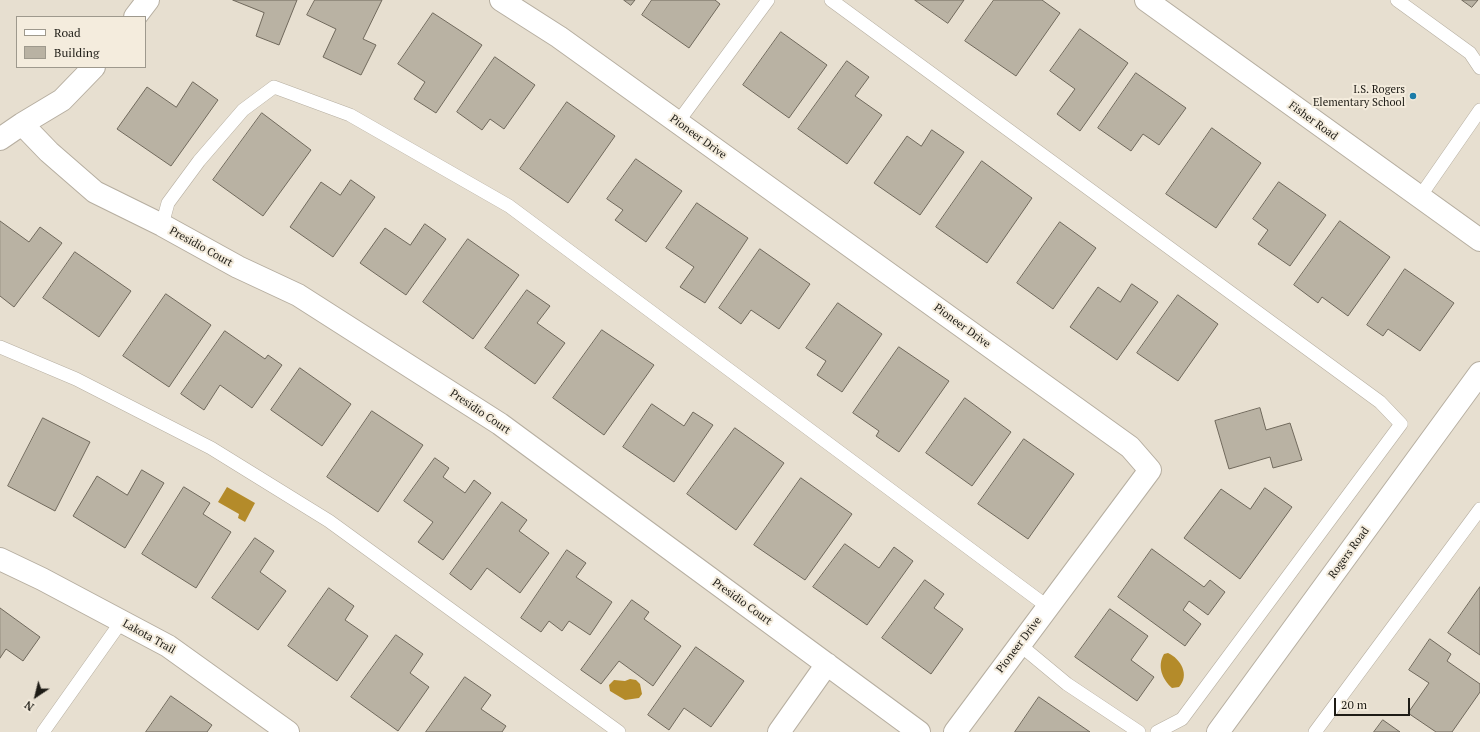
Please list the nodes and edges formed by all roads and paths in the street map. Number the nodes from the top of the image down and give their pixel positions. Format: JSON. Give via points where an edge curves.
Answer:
{"nodes":[{"id":1,"x":148,"y":0,"type":"edge"},
{"id":2,"x":501,"y":0,"type":"edge"},
{"id":3,"x":768,"y":0,"type":"edge"},
{"id":4,"x":830,"y":0,"type":"edge"},
{"id":5,"x":1146,"y":0,"type":"edge"},
{"id":6,"x":1397,"y":0,"type":"edge"},
{"id":7,"x":136,"y":16,"type":"edge"},
{"id":8,"x":93,"y":68,"type":"edge"},
{"id":9,"x":1480,"y":68,"type":"edge"},
{"id":10,"x":1480,"y":110,"type":"edge"},
{"id":11,"x":678,"y":122,"type":"junction"},
{"id":12,"x":22,"y":124,"type":"junction"},
{"id":13,"x":0,"y":139,"type":"edge"},
{"id":14,"x":1419,"y":198,"type":"junction"},
{"id":15,"x":162,"y":225,"type":"junction"},
{"id":16,"x":1480,"y":240,"type":"edge"},
{"id":17,"x":0,"y":347,"type":"edge"},
{"id":18,"x":1480,"y":373,"type":"edge"},
{"id":19,"x":1480,"y":509,"type":"edge"},
{"id":20,"x":0,"y":559,"type":"edge"},
{"id":21,"x":1048,"y":607,"type":"junction"},
{"id":22,"x":121,"y":622,"type":"junction"},
{"id":23,"x":1020,"y":645,"type":"junction"},
{"id":24,"x":827,"y":664,"type":"junction"},
{"id":25,"x":43,"y":732,"type":"edge"},
{"id":26,"x":288,"y":732,"type":"edge"},
{"id":27,"x":619,"y":732,"type":"edge"},
{"id":28,"x":779,"y":732,"type":"edge"},
{"id":29,"x":919,"y":732,"type":"edge"},
{"id":30,"x":955,"y":732,"type":"edge"},
{"id":31,"x":1138,"y":732,"type":"edge"},
{"id":32,"x":1157,"y":732,"type":"edge"},
{"id":33,"x":1218,"y":732,"type":"edge"},
{"id":34,"x":1315,"y":732,"type":"edge"}],
"edges":[{"from":1,"to":7,"type":"street"},
{"from":2,"to":11,"type":"street","name":"Pioneer Drive","via":[[559,37]]},
{"from":3,"to":11,"type":"lane"},
{"from":4,"to":32,"type":"lane","via":[[1380,402],[1401,424],[1182,719]]},
{"from":5,"to":14,"type":"street","name":"Fisher Road"},
{"from":6,"to":9,"type":"lane","via":[[1470,53]]},
{"from":8,"to":12,"type":"street","via":[[62,100]]},
{"from":10,"to":14,"type":"lane"},
{"from":11,"to":21,"type":"street","name":"Pioneer Drive","via":[[1130,447],[1150,470]]},
{"from":12,"to":13,"type":"street"},
{"from":12,"to":15,"type":"street","name":"Presidio Court","via":[[49,152],[95,192]]},
{"from":14,"to":16,"type":"street","name":"Fisher Road"},
{"from":15,"to":21,"type":"lane","via":[[168,203],[199,161],[243,110],[274,88],[350,115],[509,206]]},
{"from":15,"to":24,"type":"street","name":"Presidio Court","via":[[238,267],[298,295],[500,424]]},
{"from":17,"to":27,"type":"lane","via":[[76,379],[211,448],[329,522]]},
{"from":18,"to":33,"type":"street","name":"Rogers Road"},
{"from":19,"to":34,"type":"lane"},
{"from":20,"to":22,"type":"street","name":"Lakota Trail"},
{"from":21,"to":23,"type":"street","name":"Pioneer Drive"},
{"from":22,"to":25,"type":"lane"},
{"from":22,"to":26,"type":"street","name":"Lakota Trail","via":[[168,646]]},
{"from":23,"to":30,"type":"street","name":"Pioneer Drive"},
{"from":23,"to":31,"type":"lane","via":[[1067,684]]},
{"from":24,"to":28,"type":"street"},
{"from":24,"to":29,"type":"street","name":"Presidio Court"}]}
